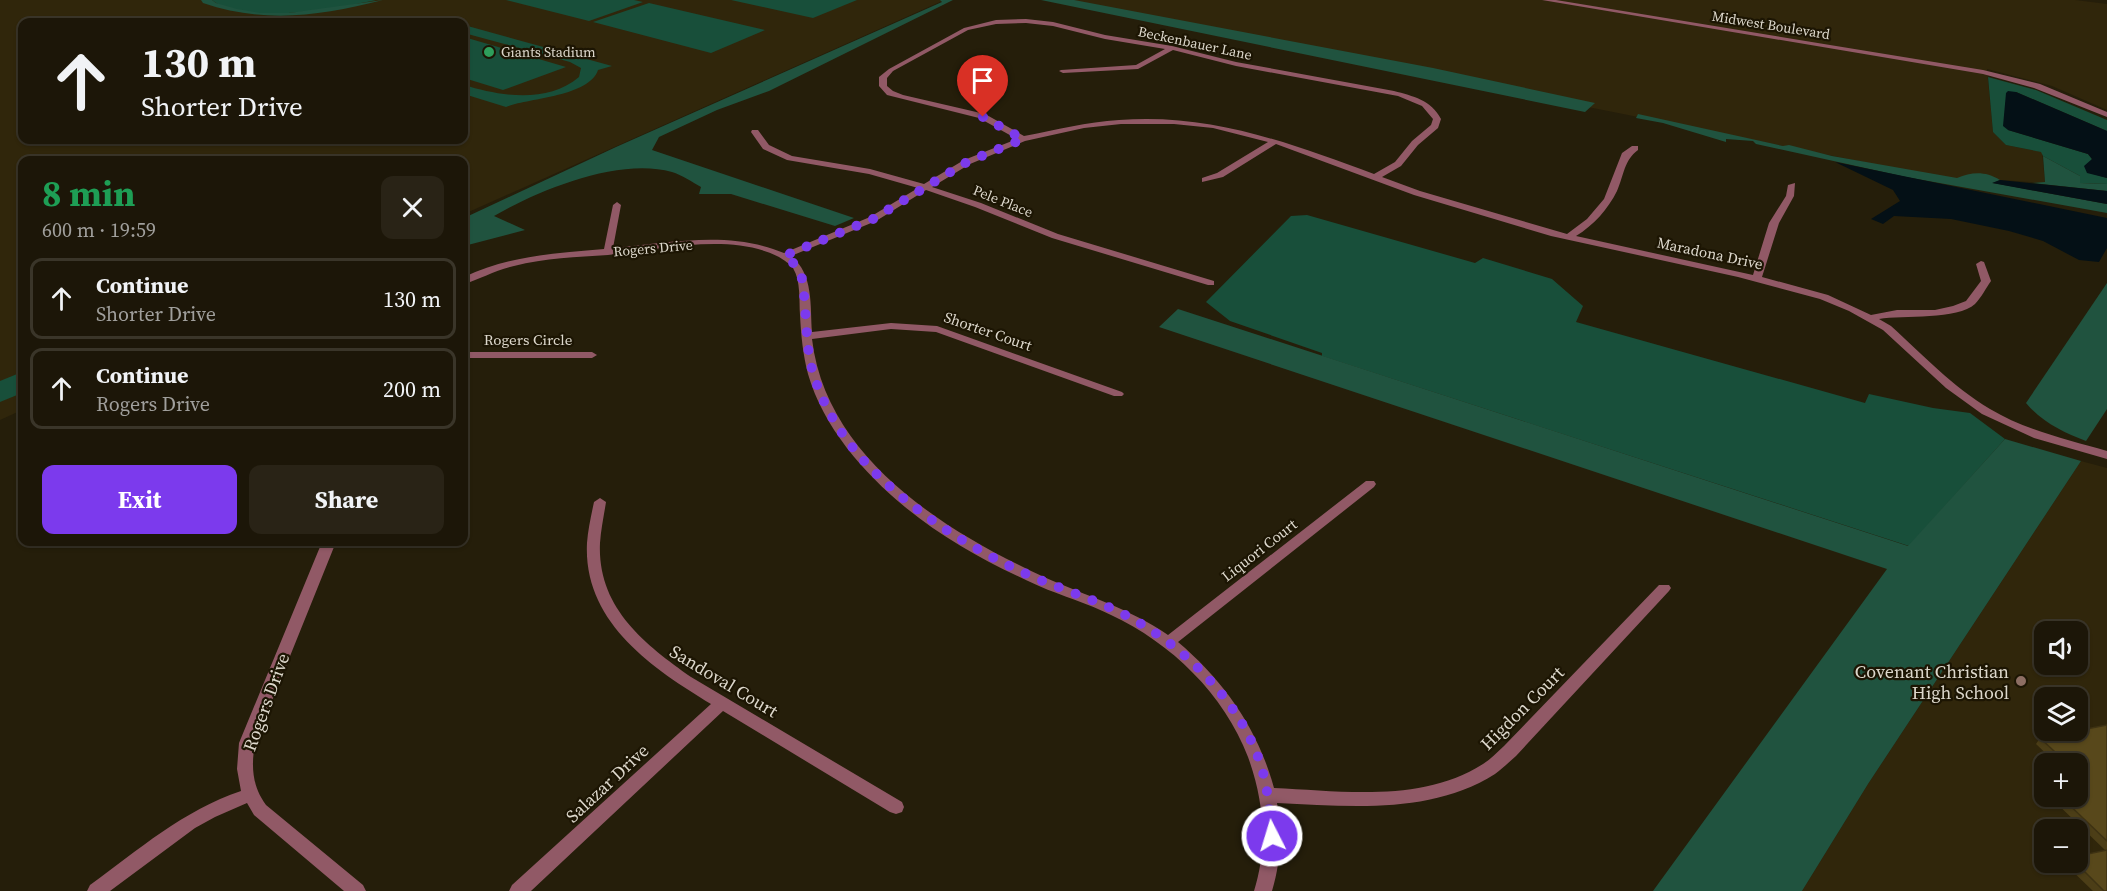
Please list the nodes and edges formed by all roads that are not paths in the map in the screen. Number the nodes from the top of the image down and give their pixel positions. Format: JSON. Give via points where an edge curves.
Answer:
{"nodes":[{"id":1,"x":1545,"y":0,"type":"edge"},
{"id":2,"x":1172,"y":48,"type":"junction"},
{"id":3,"x":1063,"y":71,"type":"dead end"},
{"id":4,"x":2107,"y":115,"type":"edge"},
{"id":5,"x":755,"y":132,"type":"dead end"},
{"id":6,"x":1023,"y":139,"type":"junction"},
{"id":7,"x":1275,"y":141,"type":"junction"},
{"id":8,"x":1635,"y":148,"type":"dead end"},
{"id":9,"x":1374,"y":178,"type":"junction"},
{"id":10,"x":1205,"y":180,"type":"dead end"},
{"id":11,"x":1792,"y":185,"type":"dead end"},
{"id":12,"x":925,"y":187,"type":"junction"},
{"id":13,"x":617,"y":205,"type":"dead end"},
{"id":14,"x":1568,"y":237,"type":"junction"},
{"id":15,"x":608,"y":252,"type":"junction"},
{"id":16,"x":784,"y":256,"type":"junction"},
{"id":17,"x":1981,"y":264,"type":"dead end"},
{"id":18,"x":1757,"y":278,"type":"junction"},
{"id":19,"x":468,"y":279,"type":"edge"},
{"id":20,"x":1211,"y":283,"type":"dead end"},
{"id":21,"x":1871,"y":318,"type":"junction"},
{"id":22,"x":807,"y":336,"type":"junction"},
{"id":23,"x":468,"y":355,"type":"edge"},
{"id":24,"x":592,"y":355,"type":"dead end"},
{"id":25,"x":1119,"y":394,"type":"dead end"},
{"id":26,"x":2107,"y":455,"type":"edge"},
{"id":27,"x":1370,"y":484,"type":"dead end"},
{"id":28,"x":600,"y":502,"type":"dead end"},
{"id":29,"x":327,"y":546,"type":"edge"},
{"id":30,"x":1664,"y":588,"type":"dead end"},
{"id":31,"x":1168,"y":642,"type":"junction"},
{"id":32,"x":722,"y":703,"type":"junction"},
{"id":33,"x":250,"y":795,"type":"junction"},
{"id":34,"x":1267,"y":795,"type":"junction"},
{"id":35,"x":896,"y":807,"type":"dead end"},
{"id":36,"x":96,"y":891,"type":"edge"},
{"id":37,"x":357,"y":891,"type":"edge"},
{"id":38,"x":518,"y":891,"type":"edge"},
{"id":39,"x":1263,"y":891,"type":"edge"}],
"edges":[{"from":1,"to":4,"type":"street","name":"Midwest Boulevard","via":[[2022,81]]},
{"from":2,"to":3,"type":"street","via":[[1134,68]]},
{"from":2,"to":6,"type":"street","name":"Beckenbauer Lane","via":[[1043,22],[990,23],[959,32],[891,70],[882,80],[884,88],[894,95],[969,111]]},
{"from":2,"to":9,"type":"street","name":"Beckenbauer Lane","via":[[1394,93],[1425,104],[1437,115],[1437,123],[1398,164]]},
{"from":5,"to":12,"type":"street","name":"Pele Place","via":[[766,147],[787,157]]},
{"from":6,"to":7,"type":"street","name":"Maradona Drive","via":[[1084,126],[1150,121],[1213,126]]},
{"from":6,"to":12,"type":"street","name":"Maradona Drive","via":[[974,158]]},
{"from":7,"to":9,"type":"street","name":"Maradona Drive"},
{"from":7,"to":10,"type":"street","via":[[1220,176]]},
{"from":8,"to":14,"type":"street","via":[[1624,155],[1616,186],[1602,208]]},
{"from":9,"to":14,"type":"street","name":"Maradona Drive"},
{"from":11,"to":18,"type":"street","via":[[1774,223]]},
{"from":12,"to":16,"type":"street","name":"Maradona Drive","via":[[873,219]]},
{"from":12,"to":20,"type":"street","name":"Pele Place","via":[[1055,236]]},
{"from":13,"to":15,"type":"street"},
{"from":14,"to":18,"type":"street","name":"Maradona Drive"},
{"from":15,"to":16,"type":"street","name":"Rogers Drive","via":[[730,243]]},
{"from":15,"to":19,"type":"street","name":"Rogers Drive","via":[[530,259]]},
{"from":16,"to":22,"type":"street","via":[[800,273]]},
{"from":17,"to":21,"type":"street","via":[[1986,282],[1964,307]]},
{"from":18,"to":21,"type":"street","name":"Maradona Drive","via":[[1817,294]]},
{"from":21,"to":26,"type":"street","name":"Maradona Drive","via":[[1986,412],[2038,435]]},
{"from":22,"to":25,"type":"street","name":"Shorter Court","via":[[891,326],[937,329]]},
{"from":22,"to":31,"type":"street","via":[[815,379],[826,406],[871,469],[962,540],[1022,572],[1127,616]]},
{"from":23,"to":24,"type":"street","name":"Rogers Circle"},
{"from":27,"to":31,"type":"street","name":"Liquori Court"},
{"from":28,"to":32,"type":"street","name":"Sandoval Court","via":[[593,537],[595,567],[603,596],[616,620],[638,647],[661,666]]},
{"from":29,"to":33,"type":"street","name":"Rogers Drive","via":[[247,743],[244,776]]},
{"from":30,"to":34,"type":"street","name":"Higdon Court","via":[[1510,751],[1473,778],[1444,789],[1410,795]]},
{"from":31,"to":34,"type":"street","via":[[1203,673],[1233,710],[1256,754]]},
{"from":32,"to":35,"type":"street","name":"Sandoval Court"},
{"from":32,"to":38,"type":"street","name":"Salazar Drive"},
{"from":33,"to":36,"type":"street","via":[[199,817]]},
{"from":33,"to":37,"type":"street","via":[[267,818]]},
{"from":34,"to":39,"type":"street","via":[[1271,860]]}]}
